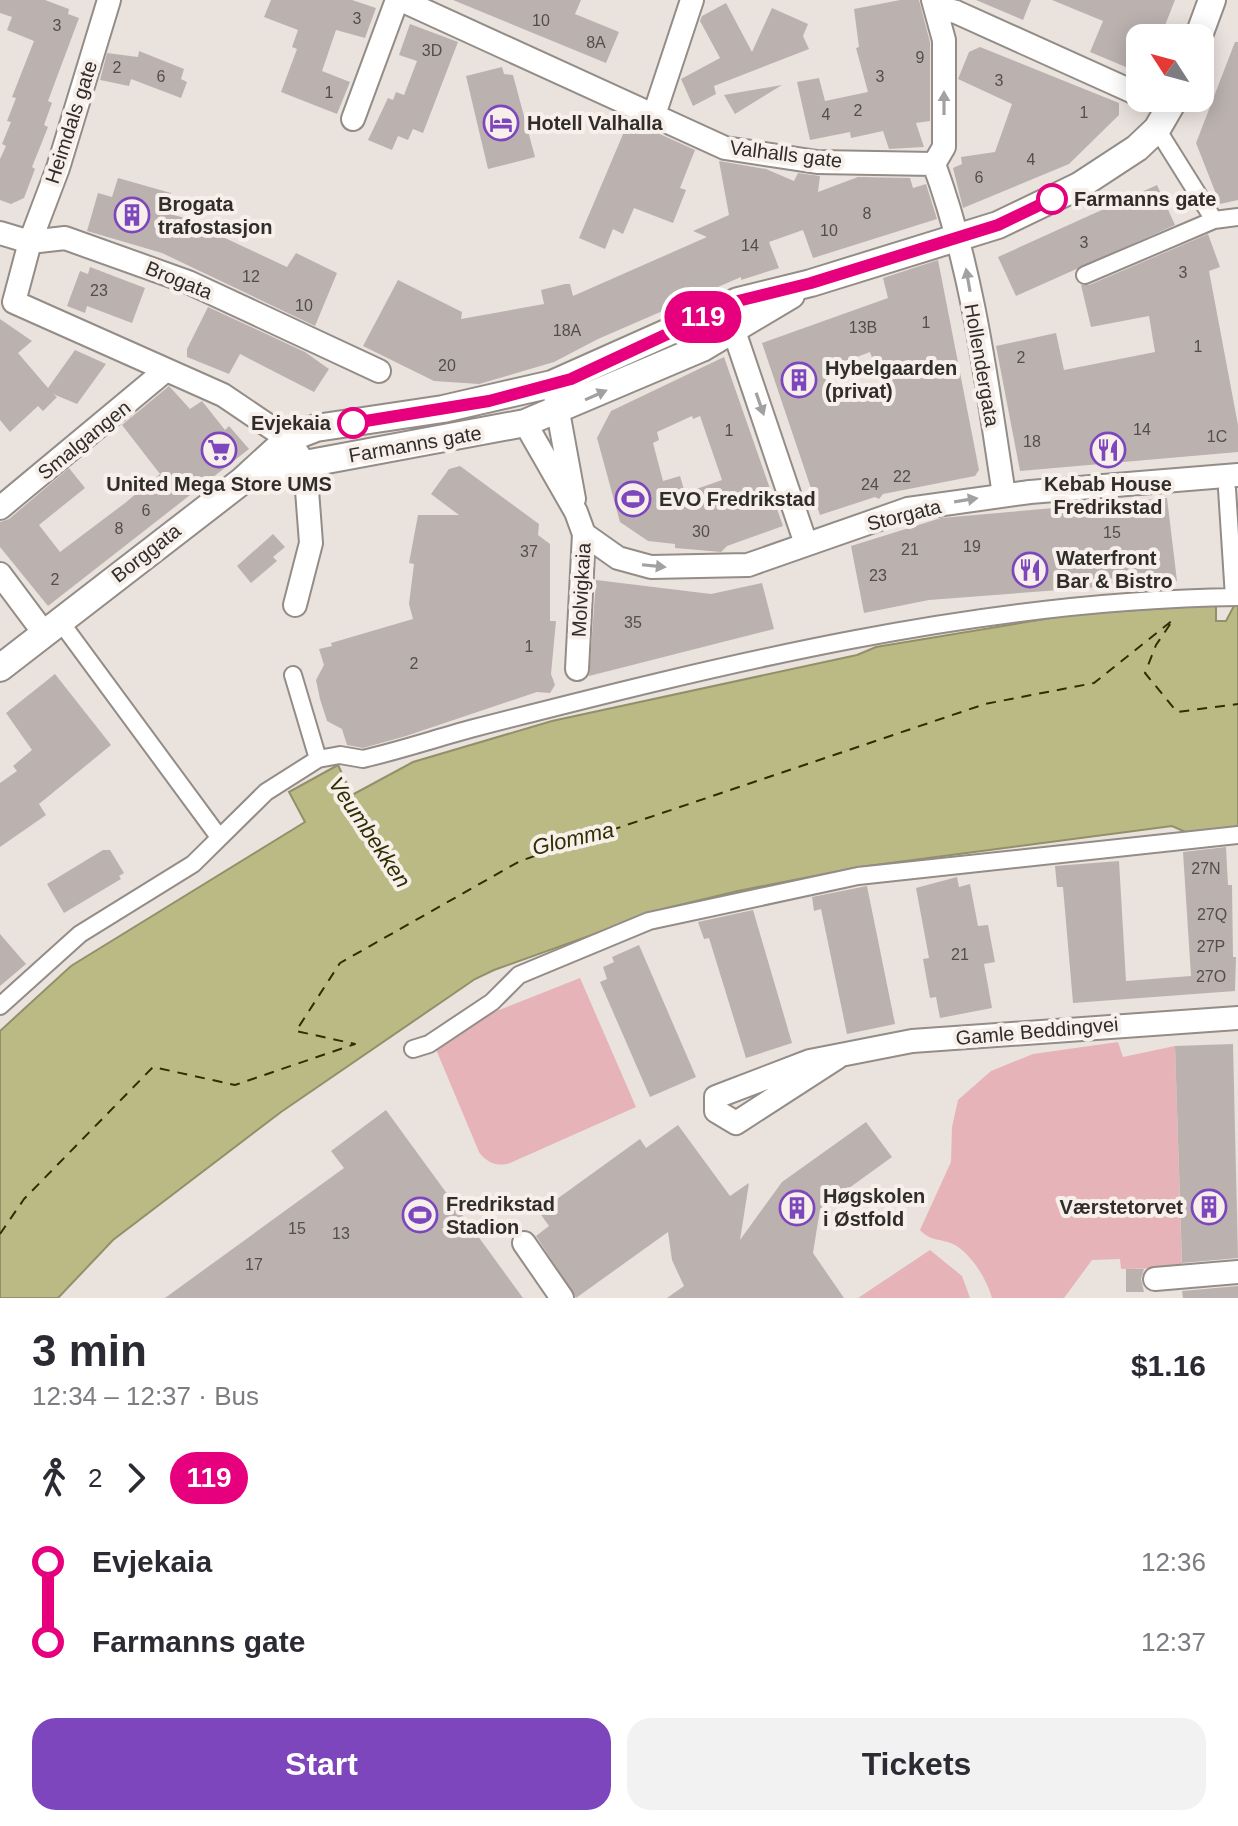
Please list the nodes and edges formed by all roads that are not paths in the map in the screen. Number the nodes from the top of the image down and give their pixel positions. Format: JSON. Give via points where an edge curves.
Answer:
{"nodes":[{"id":1,"x":109,"y":0,"type":"edge"},
{"id":2,"x":399,"y":0,"type":"edge"},
{"id":3,"x":692,"y":0,"type":"edge"},
{"id":4,"x":1212,"y":0,"type":"edge"},
{"id":5,"x":935,"y":4,"type":"edge"},
{"id":6,"x":1203,"y":24,"type":"edge"},
{"id":7,"x":1126,"y":89,"type":"edge"},
{"id":8,"x":1167,"y":113,"type":"edge"},
{"id":9,"x":653,"y":118,"type":"junction"},
{"id":10,"x":353,"y":119,"type":"dead end"},
{"id":11,"x":934,"y":164,"type":"junction"},
{"id":12,"x":1238,"y":217,"type":"edge"},
{"id":13,"x":1214,"y":220,"type":"junction"},
{"id":14,"x":0,"y":233,"type":"edge"},
{"id":15,"x":959,"y":236,"type":"junction"},
{"id":16,"x":30,"y":242,"type":"junction"},
{"id":17,"x":1085,"y":275,"type":"dead end"},
{"id":18,"x":811,"y":283,"type":"junction"},
{"id":19,"x":7,"y":307,"type":"edge"},
{"id":20,"x":734,"y":331,"type":"junction"},
{"id":21,"x":166,"y":370,"type":"junction"},
{"id":22,"x":379,"y":371,"type":"dead end"},
{"id":23,"x":552,"y":384,"type":"junction"},
{"id":24,"x":558,"y":412,"type":"junction"},
{"id":25,"x":525,"y":423,"type":"junction"},
{"id":26,"x":288,"y":439,"type":"junction"},
{"id":27,"x":305,"y":464,"type":"junction"},
{"id":28,"x":242,"y":481,"type":"junction"},
{"id":29,"x":1232,"y":482,"type":"edge"},
{"id":30,"x":1004,"y":495,"type":"junction"},
{"id":31,"x":0,"y":508,"type":"edge"},
{"id":32,"x":576,"y":512,"type":"junction"},
{"id":33,"x":584,"y":534,"type":"junction"},
{"id":34,"x":806,"y":544,"type":"junction"},
{"id":35,"x":0,"y":574,"type":"edge"},
{"id":36,"x":1236,"y":597,"type":"edge"},
{"id":37,"x":295,"y":605,"type":"dead end"},
{"id":38,"x":56,"y":632,"type":"junction"},
{"id":39,"x":0,"y":668,"type":"edge"},
{"id":40,"x":577,"y":669,"type":"dead end"},
{"id":41,"x":293,"y":675,"type":"dead end"},
{"id":42,"x":318,"y":759,"type":"junction"},
{"id":43,"x":1238,"y":835,"type":"edge"},
{"id":44,"x":219,"y":837,"type":"junction"},
{"id":45,"x":0,"y":1006,"type":"edge"},
{"id":46,"x":1238,"y":1018,"type":"edge"},
{"id":47,"x":413,"y":1049,"type":"dead end"},
{"id":48,"x":838,"y":1057,"type":"junction"},
{"id":49,"x":524,"y":1243,"type":"dead end"},
{"id":50,"x":1238,"y":1272,"type":"edge"},
{"id":51,"x":1155,"y":1279,"type":"dead end"},
{"id":52,"x":562,"y":1298,"type":"edge"}],
"edges":[{"from":1,"to":16,"type":"street","name":"Heimdals gate"},
{"from":2,"to":9,"type":"street","name":"Valhalls gate"},
{"from":2,"to":10,"type":"street"},
{"from":3,"to":9,"type":"street"},
{"from":4,"to":6,"type":"street"},
{"from":5,"to":7,"type":"street"},
{"from":11,"to":5,"type":"street","one_way":true,"via":[[944,147],[944,40]]},
{"from":8,"to":13,"type":"street"},
{"from":8,"to":15,"type":"street","name":"Farmanns gate","via":[[1137,148],[1079,186],[998,225]]},
{"from":9,"to":11,"type":"street","name":"Valhalls gate","via":[[725,148],[817,162]]},
{"from":11,"to":15,"type":"street"},
{"from":12,"to":13,"type":"street"},
{"from":13,"to":17,"type":"street"},
{"from":14,"to":16,"type":"street"},
{"from":15,"to":18,"type":"street","name":"Farmanns gate"},
{"from":30,"to":15,"type":"street","name":"Hollendergata","one_way":true},
{"from":16,"to":19,"type":"street"},
{"from":16,"to":22,"type":"street","name":"Brogata","via":[[65,238],[188,282]]},
{"from":18,"to":20,"type":"street","name":"Farmanns gate"},
{"from":18,"to":23,"type":"street","name":"Farmanns gate","via":[[738,301]]},
{"from":19,"to":21,"type":"street"},
{"from":24,"to":20,"type":"street","name":"Farmanns gate","one_way":true},
{"from":20,"to":34,"type":"street","one_way":true},
{"from":21,"to":26,"type":"street","via":[[223,395]]},
{"from":21,"to":31,"type":"street","name":"Smalgangen"},
{"from":23,"to":24,"type":"street","name":"Molvigkaia"},
{"from":23,"to":26,"type":"street","name":"Farmanns gate","via":[[443,409],[316,428]]},
{"from":24,"to":25,"type":"street","name":"Farmanns gate"},
{"from":24,"to":32,"type":"street","name":"Molvigkaia"},
{"from":25,"to":27,"type":"street","name":"Farmanns gate"},
{"from":25,"to":32,"type":"street","name":"Molvigkaia"},
{"from":26,"to":27,"type":"street"},
{"from":26,"to":28,"type":"street","name":"Farmanns gate"},
{"from":27,"to":28,"type":"street","name":"Borggata"},
{"from":27,"to":37,"type":"street","via":[[311,543]]},
{"from":28,"to":38,"type":"street","name":"Borggata"},
{"from":29,"to":30,"type":"street","name":"Storgata"},
{"from":29,"to":36,"type":"street"},
{"from":34,"to":30,"type":"street","name":"Storgata","one_way":true,"via":[[908,509]]},
{"from":32,"to":33,"type":"street","name":"Molvigkaia"},
{"from":33,"to":34,"type":"street","name":"Storgata","one_way":true,"via":[[618,558],[651,567],[748,565]]},
{"from":33,"to":40,"type":"street","name":"Molvigkaia"},
{"from":35,"to":38,"type":"street"},
{"from":36,"to":42,"type":"street","via":[[1083,605],[874,636],[575,703],[363,759]]},
{"from":38,"to":39,"type":"street","name":"Borggata"},
{"from":38,"to":44,"type":"street"},
{"from":41,"to":42,"type":"street"},
{"from":42,"to":44,"type":"street","via":[[266,792]]},
{"from":43,"to":47,"type":"street","via":[[858,876],[649,921],[519,975],[492,1002]]},
{"from":44,"to":45,"type":"street","via":[[184,870],[80,934]]},
{"from":46,"to":48,"type":"street","name":"Gamle Beddingvei","via":[[916,1041]]},
{"from":48,"to":48,"type":"street","name":"Gamle Beddingvei","via":[[771,1073],[716,1097],[716,1111],[736,1123]]},
{"from":49,"to":52,"type":"street"},
{"from":50,"to":51,"type":"street"}]}
